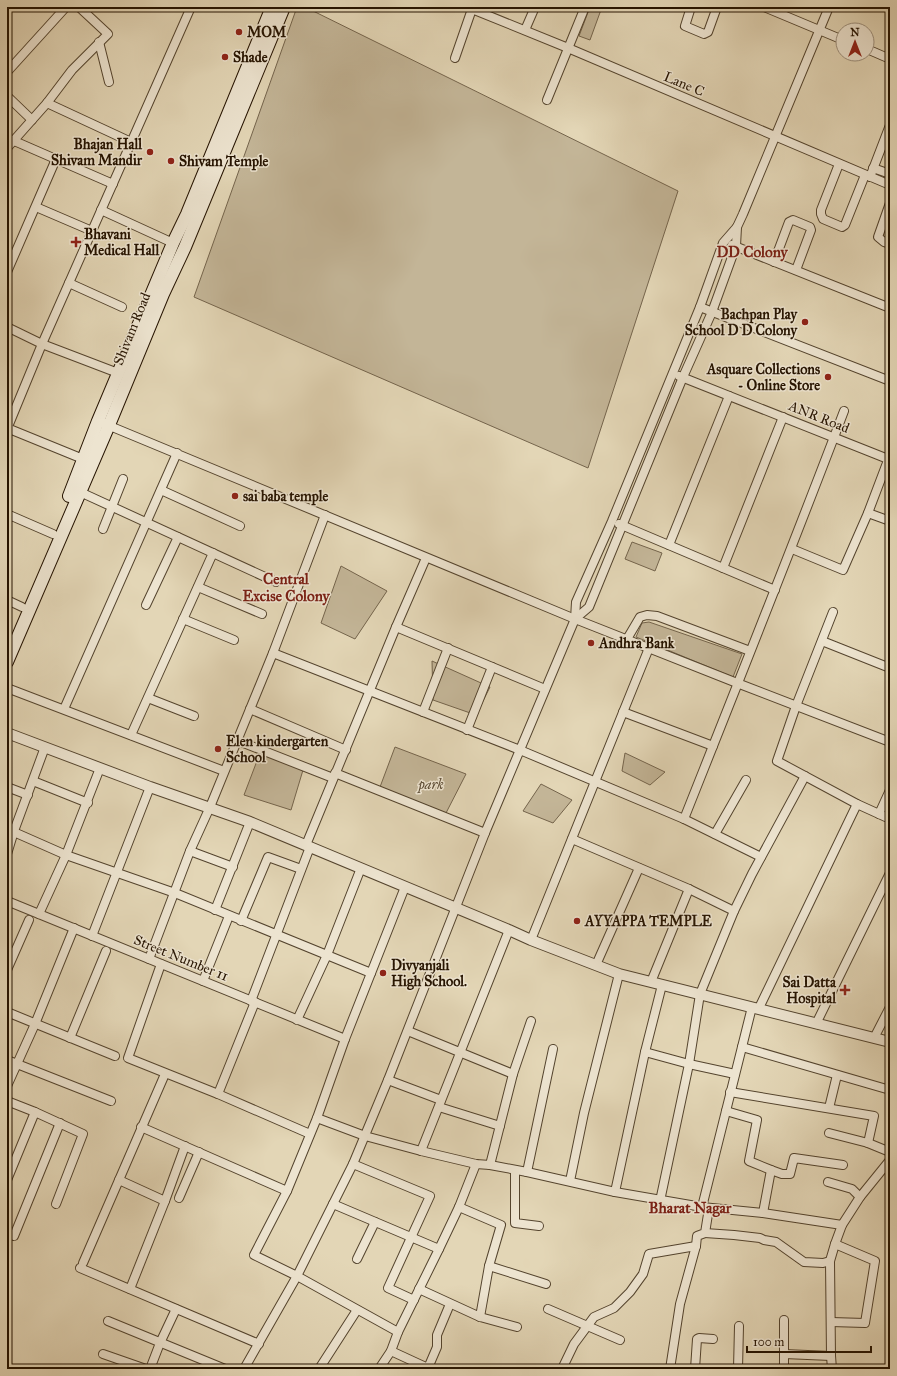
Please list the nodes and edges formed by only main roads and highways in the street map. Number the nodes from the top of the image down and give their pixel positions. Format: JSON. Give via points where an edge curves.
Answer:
{"nodes":[{"id":1,"x":272,"y":7,"type":"edge"},
{"id":2,"x":284,"y":7,"type":"edge"},
{"id":3,"x":103,"y":423,"type":"junction"},
{"id":4,"x":7,"y":642,"type":"edge"},
{"id":5,"x":7,"y":662,"type":"edge"}],
"edges":[{"from":1,"to":3,"type":"main road","name":"Shivam Road","via":[[118,373]]},
{"from":2,"to":3,"type":"main road","name":"Shivam Road","via":[[185,247]]},
{"from":3,"to":4,"type":"main road","name":"Shivam Road","via":[[83,459],[73,489]]},
{"from":3,"to":5,"type":"main road","name":"Shivam Road","via":[[80,492]]}]}
